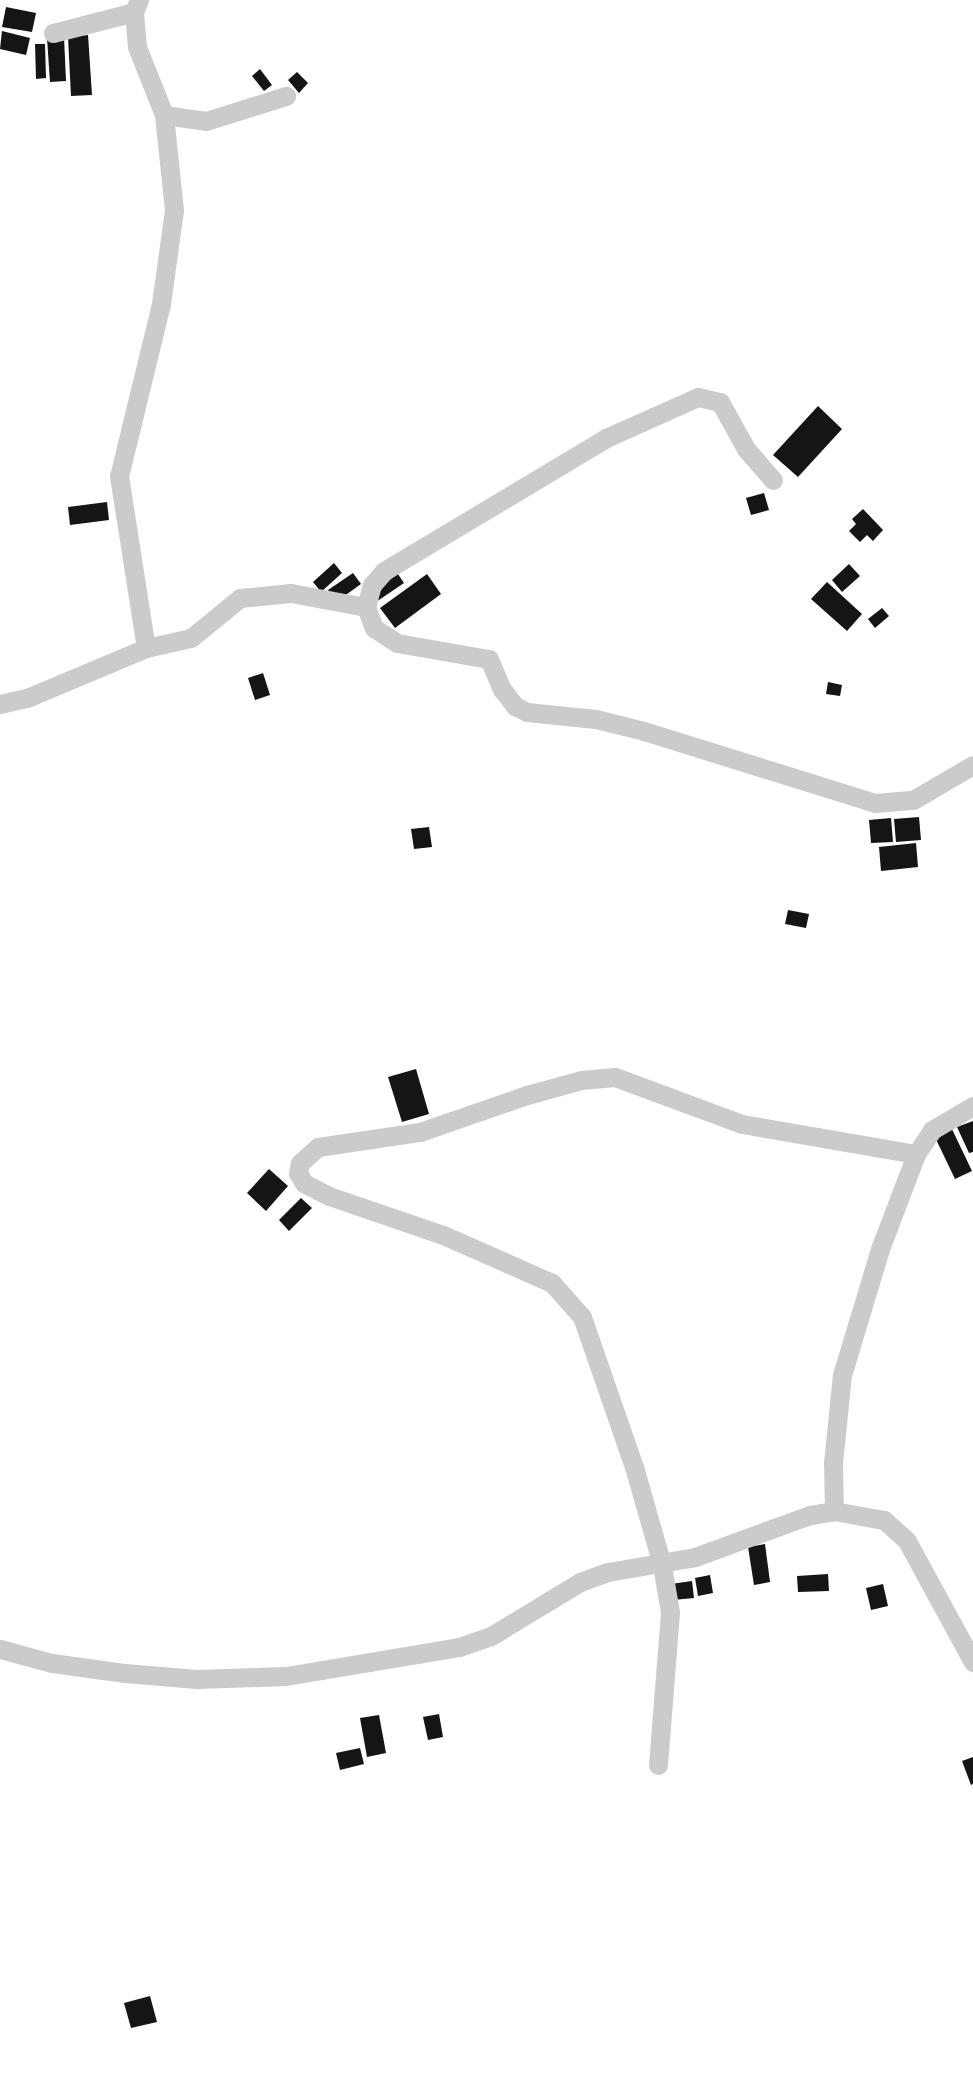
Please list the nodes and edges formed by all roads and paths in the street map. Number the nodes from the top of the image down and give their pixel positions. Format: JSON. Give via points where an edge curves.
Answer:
{"nodes":[{"id":1,"x":136,"y":6,"type":"edge"},
{"id":2,"x":53,"y":33,"type":"dead end"},
{"id":3,"x":286,"y":96,"type":"dead end"},
{"id":4,"x":164,"y":115,"type":"junction"},
{"id":5,"x":773,"y":480,"type":"dead end"},
{"id":6,"x":366,"y":607,"type":"junction"},
{"id":7,"x":146,"y":648,"type":"junction"},
{"id":8,"x":0,"y":704,"type":"edge"},
{"id":9,"x":973,"y":765,"type":"edge"},
{"id":10,"x":973,"y":1106,"type":"edge"},
{"id":11,"x":916,"y":1154,"type":"junction"},
{"id":12,"x":834,"y":1511,"type":"junction"},
{"id":13,"x":662,"y":1565,"type":"junction"},
{"id":14,"x":0,"y":1649,"type":"edge"},
{"id":15,"x":973,"y":1662,"type":"edge"},
{"id":16,"x":658,"y":1765,"type":"dead end"}],
"edges":[{"from":1,"to":2,"type":"street"},
{"from":1,"to":4,"type":"street","via":[[137,47]]},
{"from":3,"to":4,"type":"street","via":[[206,121]]},
{"from":4,"to":7,"type":"street","via":[[173,184],[172,244],[119,476]]},
{"from":5,"to":6,"type":"street","via":[[746,449],[720,402],[698,397],[606,438],[384,570],[372,585]]},
{"from":6,"to":7,"type":"street","via":[[290,593],[257,594],[227,606],[191,638]]},
{"from":6,"to":9,"type":"street","via":[[374,628],[397,643],[489,659],[502,689],[515,706],[527,712],[596,719],[644,731],[875,803],[913,800]]},
{"from":7,"to":8,"type":"street","via":[[27,698]]},
{"from":10,"to":11,"type":"street","via":[[932,1130]]},
{"from":11,"to":12,"type":"street","via":[[859,1310],[845,1362],[832,1463]]},
{"from":11,"to":13,"type":"street","via":[[742,1124],[615,1077],[581,1080],[527,1095],[420,1132],[318,1147],[300,1163],[298,1173],[304,1183],[328,1196],[498,1258],[552,1283],[570,1298],[609,1385]]},
{"from":12,"to":13,"type":"street"},
{"from":12,"to":15,"type":"street","via":[[884,1520],[907,1541]]},
{"from":13,"to":14,"type":"street","via":[[608,1572],[580,1582],[491,1636],[459,1647],[286,1676],[197,1679],[125,1673],[52,1664]]},
{"from":13,"to":16,"type":"street","via":[[671,1643]]}]}
